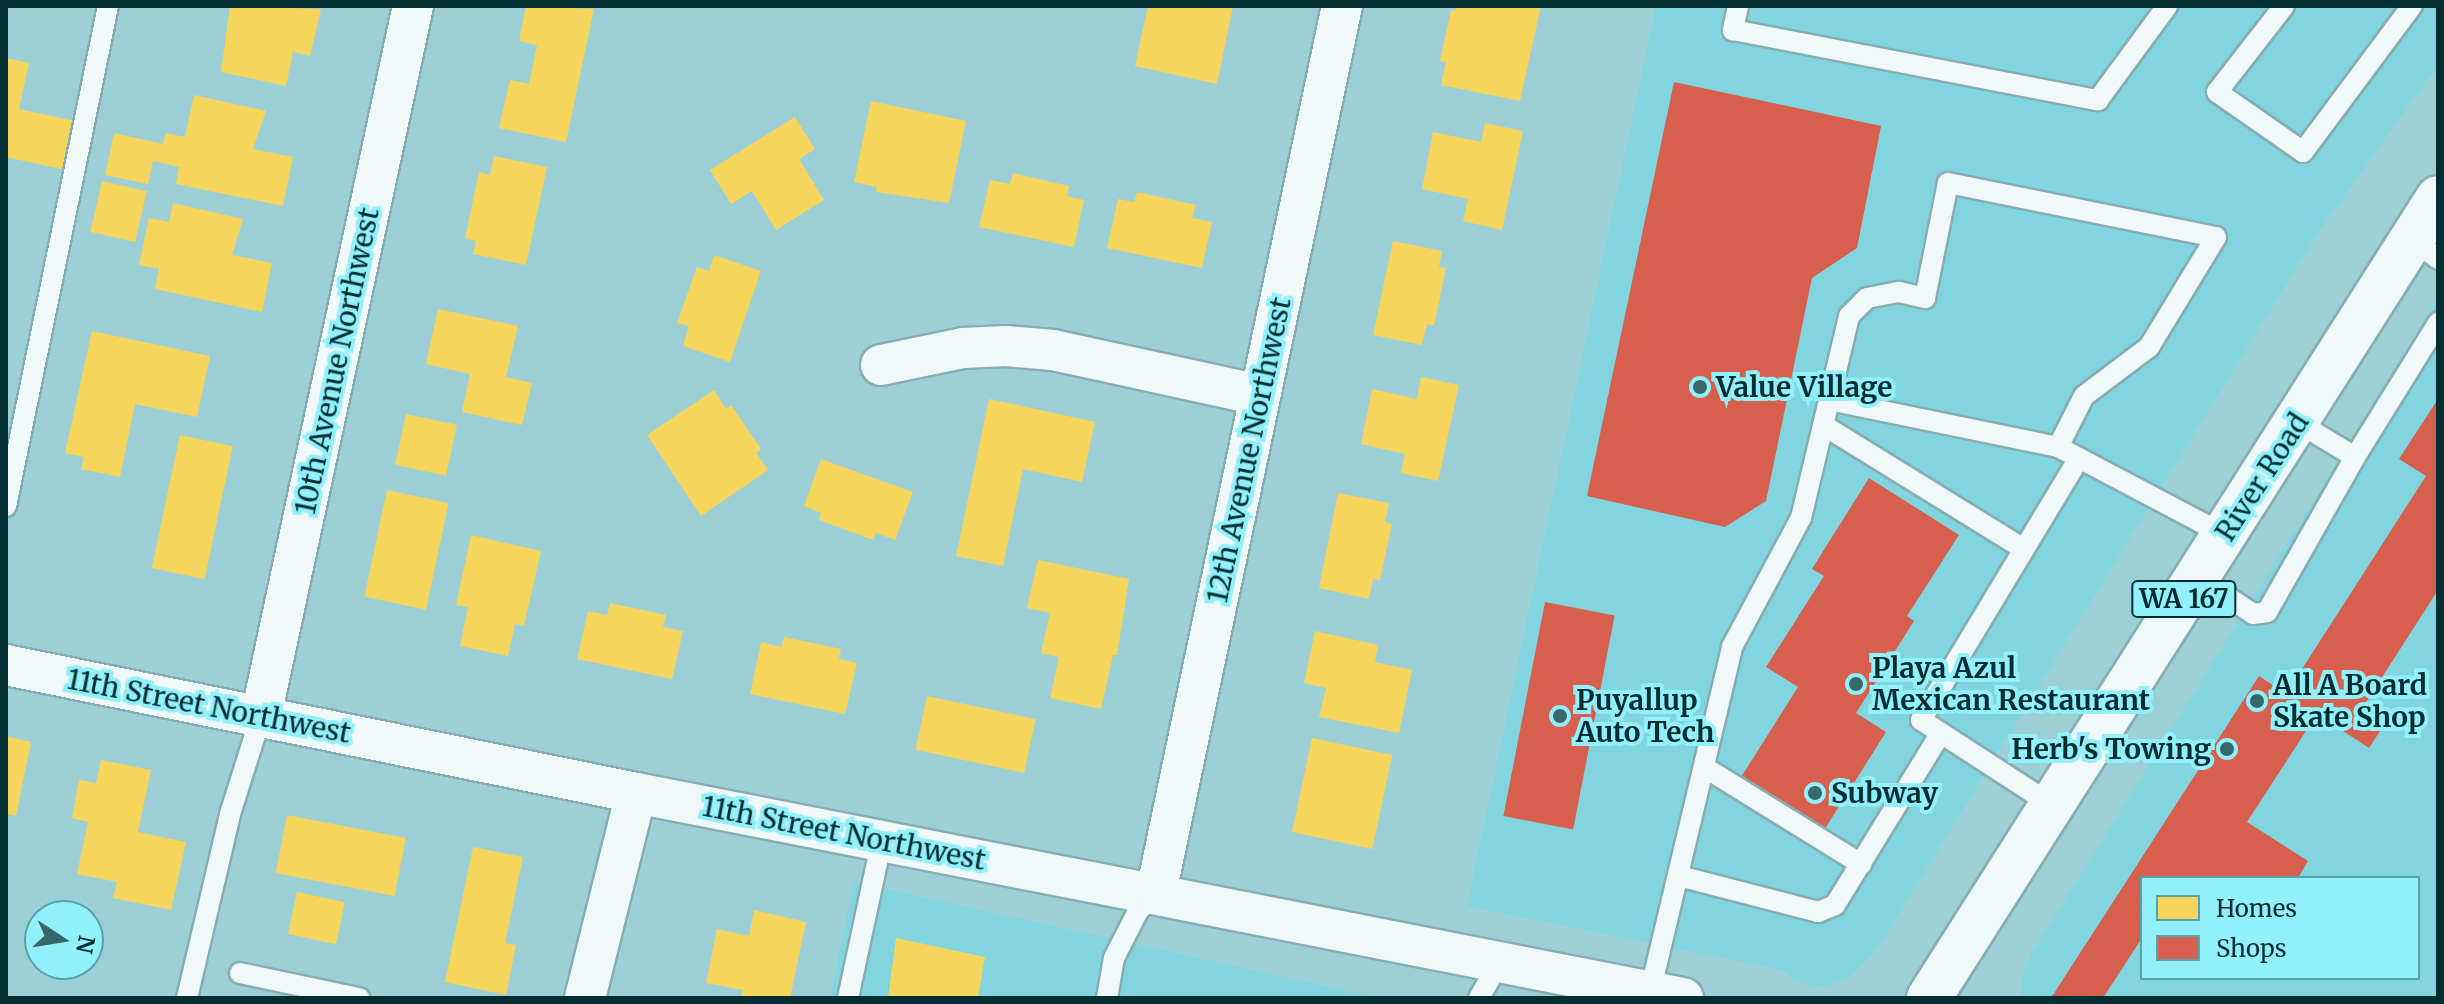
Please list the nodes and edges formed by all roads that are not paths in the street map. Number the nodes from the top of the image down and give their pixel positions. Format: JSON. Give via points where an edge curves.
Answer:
{"nodes":[{"id":1,"x":108,"y":6,"type":"edge"},
{"id":2,"x":413,"y":6,"type":"edge"},
{"id":3,"x":1342,"y":6,"type":"edge"},
{"id":4,"x":1738,"y":6,"type":"edge"},
{"id":5,"x":2167,"y":6,"type":"edge"},
{"id":6,"x":2284,"y":6,"type":"edge"},
{"id":7,"x":2412,"y":6,"type":"edge"},
{"id":8,"x":2438,"y":198,"type":"edge"},
{"id":9,"x":2425,"y":249,"type":"edge"},
{"id":10,"x":2438,"y":323,"type":"edge"},
{"id":11,"x":881,"y":365,"type":"dead end"},
{"id":12,"x":1260,"y":395,"type":"junction"},
{"id":13,"x":1829,"y":400,"type":"junction"},
{"id":14,"x":2297,"y":422,"type":"junction"},
{"id":15,"x":1823,"y":425,"type":"junction"},
{"id":16,"x":2058,"y":447,"type":"junction"},
{"id":17,"x":2355,"y":457,"type":"junction"},
{"id":18,"x":2079,"y":458,"type":"junction"},
{"id":19,"x":6,"y":506,"type":"edge"},
{"id":20,"x":2225,"y":535,"type":"junction"},
{"id":21,"x":2024,"y":549,"type":"junction"},
{"id":22,"x":2198,"y":577,"type":"junction"},
{"id":23,"x":6,"y":665,"type":"edge"},
{"id":24,"x":261,"y":716,"type":"junction"},
{"id":25,"x":1941,"y":733,"type":"junction"},
{"id":26,"x":1704,"y":767,"type":"junction"},
{"id":27,"x":636,"y":793,"type":"junction"},
{"id":28,"x":2052,"y":805,"type":"junction"},
{"id":29,"x":882,"y":839,"type":"junction"},
{"id":30,"x":1861,"y":864,"type":"junction"},
{"id":31,"x":1679,"y":876,"type":"junction"},
{"id":32,"x":1156,"y":893,"type":"junction"},
{"id":33,"x":1500,"y":961,"type":"junction"},
{"id":34,"x":240,"y":973,"type":"dead end"},
{"id":35,"x":1579,"y":988,"type":"edge"},
{"id":36,"x":1667,"y":995,"type":"edge"},
{"id":37,"x":187,"y":998,"type":"edge"},
{"id":38,"x":359,"y":998,"type":"edge"},
{"id":39,"x":585,"y":998,"type":"edge"},
{"id":40,"x":848,"y":998,"type":"edge"},
{"id":41,"x":1107,"y":998,"type":"edge"},
{"id":42,"x":1479,"y":998,"type":"edge"},
{"id":43,"x":1929,"y":998,"type":"edge"}],
"edges":[{"from":1,"to":19,"type":"lane"},
{"from":2,"to":24,"type":"street","name":"10th Avenue Northwest"},
{"from":3,"to":12,"type":"street","name":"12th Avenue Northwest"},
{"from":4,"to":5,"type":"lane","via":[[1733,30],[2098,100]]},
{"from":6,"to":7,"type":"lane","via":[[2217,92],[2303,152]]},
{"from":8,"to":9,"type":"main road","name":"River Road","number":"WA 167"},
{"from":9,"to":14,"type":"main road","name":"River Road","number":"WA 167"},
{"from":10,"to":17,"type":"lane"},
{"from":11,"to":12,"type":"street","via":[[963,348],[1006,346],[1053,350]]},
{"from":12,"to":32,"type":"street","name":"12th Avenue Northwest"},
{"from":13,"to":15,"type":"lane"},
{"from":13,"to":16,"type":"lane"},
{"from":13,"to":16,"type":"lane","via":[[1849,316],[1867,298],[1899,292],[1925,298],[1948,183],[2216,237],[2149,347],[2084,396]]},
{"from":14,"to":17,"type":"lane"},
{"from":14,"to":20,"type":"main road","name":"River Road","number":"WA 167"},
{"from":15,"to":21,"type":"lane"},
{"from":15,"to":26,"type":"lane","via":[[1801,518],[1732,647]]},
{"from":16,"to":18,"type":"lane"},
{"from":17,"to":22,"type":"lane","via":[[2267,612],[2253,614]]},
{"from":18,"to":20,"type":"lane"},
{"from":18,"to":21,"type":"lane"},
{"from":20,"to":22,"type":"main road","name":"River Road","number":"WA 167"},
{"from":21,"to":25,"type":"lane","via":[[1921,720]]},
{"from":22,"to":28,"type":"main road","name":"River Road","number":"WA 167"},
{"from":23,"to":24,"type":"street","name":"11th Street Northwest"},
{"from":24,"to":27,"type":"street","name":"11th Street Northwest"},
{"from":24,"to":37,"type":"lane","via":[[230,814]]},
{"from":25,"to":28,"type":"lane"},
{"from":25,"to":30,"type":"lane"},
{"from":26,"to":30,"type":"lane"},
{"from":26,"to":31,"type":"lane"},
{"from":27,"to":29,"type":"street","name":"11th Street Northwest"},
{"from":27,"to":39,"type":"street"},
{"from":28,"to":43,"type":"main road","name":"River Road","number":"WA 167"},
{"from":29,"to":32,"type":"street","name":"11th Street Northwest"},
{"from":29,"to":40,"type":"lane"},
{"from":30,"to":31,"type":"lane","via":[[1835,905],[1818,912]]},
{"from":31,"to":36,"type":"lane"},
{"from":32,"to":33,"type":"street","name":"11th Street Northwest"},
{"from":32,"to":41,"type":"lane","via":[[1138,911],[1114,958]]},
{"from":33,"to":35,"type":"street","name":"11th Street Northwest"},
{"from":33,"to":42,"type":"lane"},
{"from":34,"to":38,"type":"lane"},
{"from":35,"to":36,"type":"street","name":"11th Street Northwest"}]}
